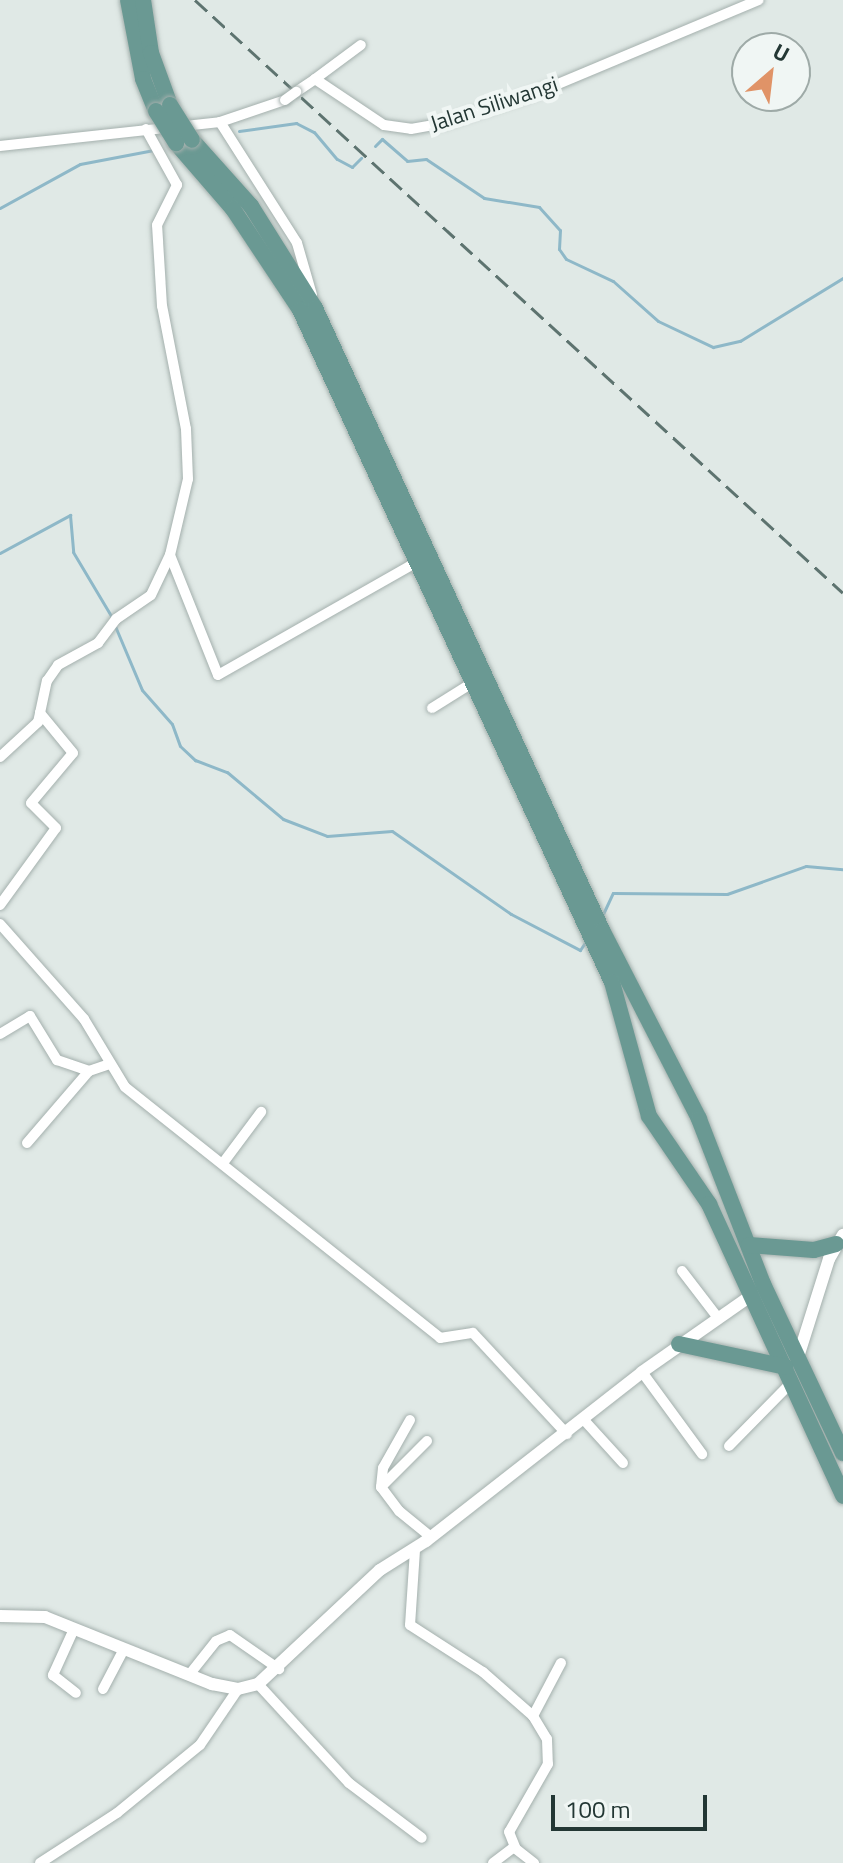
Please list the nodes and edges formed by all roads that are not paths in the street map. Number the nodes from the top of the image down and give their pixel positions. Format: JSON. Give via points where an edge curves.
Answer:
{"nodes":[{"id":1,"x":128,"y":0,"type":"edge"},
{"id":2,"x":143,"y":0,"type":"edge"},
{"id":3,"x":759,"y":0,"type":"edge"},
{"id":4,"x":361,"y":45,"type":"dead end"},
{"id":5,"x":315,"y":79,"type":"junction"},
{"id":6,"x":163,"y":108,"type":"junction"},
{"id":7,"x":220,"y":122,"type":"junction"},
{"id":8,"x":146,"y":129,"type":"junction"},
{"id":9,"x":184,"y":142,"type":"junction"},
{"id":10,"x":0,"y":146,"type":"edge"},
{"id":11,"x":315,"y":308,"type":"junction"},
{"id":12,"x":170,"y":555,"type":"junction"},
{"id":13,"x":417,"y":562,"type":"junction"},
{"id":14,"x":472,"y":683,"type":"junction"},
{"id":15,"x":432,"y":708,"type":"dead end"},
{"id":16,"x":40,"y":713,"type":"junction"},
{"id":17,"x":0,"y":757,"type":"edge"},
{"id":18,"x":541,"y":813,"type":"junction"},
{"id":19,"x":0,"y":905,"type":"edge"},
{"id":20,"x":0,"y":924,"type":"edge"},
{"id":21,"x":0,"y":1034,"type":"edge"},
{"id":22,"x":109,"y":1064,"type":"junction"},
{"id":23,"x":89,"y":1071,"type":"junction"},
{"id":24,"x":261,"y":1112,"type":"dead end"},
{"id":25,"x":27,"y":1143,"type":"dead end"},
{"id":26,"x":223,"y":1163,"type":"junction"},
{"id":27,"x":839,"y":1240,"type":"edge"},
{"id":28,"x":749,"y":1245,"type":"junction"},
{"id":29,"x":682,"y":1271,"type":"dead end"},
{"id":30,"x":752,"y":1295,"type":"junction"},
{"id":31,"x":718,"y":1318,"type":"junction"},
{"id":32,"x":679,"y":1344,"type":"junction"},
{"id":33,"x":799,"y":1354,"type":"junction"},
{"id":34,"x":642,"y":1372,"type":"junction"},
{"id":35,"x":789,"y":1374,"type":"junction"},
{"id":36,"x":410,"y":1420,"type":"dead end"},
{"id":37,"x":584,"y":1420,"type":"junction"},
{"id":38,"x":567,"y":1434,"type":"junction"},
{"id":39,"x":427,"y":1441,"type":"dead end"},
{"id":40,"x":729,"y":1446,"type":"dead end"},
{"id":41,"x":843,"y":1453,"type":"edge"},
{"id":42,"x":702,"y":1454,"type":"dead end"},
{"id":43,"x":623,"y":1463,"type":"dead end"},
{"id":44,"x":381,"y":1487,"type":"junction"},
{"id":45,"x":843,"y":1496,"type":"edge"},
{"id":46,"x":431,"y":1537,"type":"junction"},
{"id":47,"x":415,"y":1550,"type":"junction"},
{"id":48,"x":0,"y":1616,"type":"edge"},
{"id":49,"x":74,"y":1629,"type":"junction"},
{"id":50,"x":124,"y":1649,"type":"junction"},
{"id":51,"x":561,"y":1663,"type":"dead end"},
{"id":52,"x":279,"y":1669,"type":"junction"},
{"id":53,"x":189,"y":1675,"type":"junction"},
{"id":54,"x":258,"y":1684,"type":"junction"},
{"id":55,"x":103,"y":1689,"type":"dead end"},
{"id":56,"x":238,"y":1689,"type":"junction"},
{"id":57,"x":76,"y":1693,"type":"dead end"},
{"id":58,"x":533,"y":1716,"type":"junction"},
{"id":59,"x":422,"y":1838,"type":"dead end"},
{"id":60,"x":514,"y":1847,"type":"junction"},
{"id":61,"x":40,"y":1863,"type":"edge"},
{"id":62,"x":493,"y":1863,"type":"edge"},
{"id":63,"x":534,"y":1863,"type":"edge"}],
"edges":[{"from":1,"to":6,"type":"main road","via":[[143,79]]},
{"from":2,"to":6,"type":"main road"},
{"from":3,"to":5,"type":"street","name":"Jalan Siliwangi","via":[[539,92],[426,127],[384,125]]},
{"from":4,"to":5,"type":"street"},
{"from":5,"to":7,"type":"street","bridge":true,"via":[[285,100]]},
{"from":6,"to":9,"type":"main road","bridge":true},
{"from":7,"to":8,"type":"street"},
{"from":7,"to":11,"type":"street","via":[[297,243]]},
{"from":8,"to":10,"type":"street"},
{"from":8,"to":12,"type":"street","via":[[177,185],[157,225],[162,306],[189,459]]},
{"from":9,"to":11,"type":"main road","via":[[251,206]]},
{"from":9,"to":13,"type":"main road","via":[[300,310]]},
{"from":11,"to":18,"type":"main road"},
{"from":12,"to":13,"type":"street","via":[[218,675]]},
{"from":12,"to":16,"type":"street","via":[[151,595],[113,622],[98,643],[67,657],[52,672]]},
{"from":13,"to":14,"type":"main road"},
{"from":14,"to":15,"type":"street"},
{"from":14,"to":18,"type":"main road"},
{"from":16,"to":17,"type":"street","via":[[38,722]]},
{"from":16,"to":19,"type":"street","via":[[73,753],[31,803],[56,828]]},
{"from":18,"to":28,"type":"main road","via":[[699,1119]]},
{"from":18,"to":30,"type":"main road","via":[[612,982],[649,1116],[709,1204]]},
{"from":20,"to":22,"type":"street","via":[[76,1009]]},
{"from":21,"to":23,"type":"street","via":[[30,1016],[57,1060]]},
{"from":22,"to":23,"type":"street"},
{"from":22,"to":26,"type":"street","via":[[125,1087]]},
{"from":23,"to":25,"type":"street"},
{"from":24,"to":26,"type":"street"},
{"from":26,"to":38,"type":"street","via":[[440,1338],[473,1333]]},
{"from":27,"to":28,"type":"main road","via":[[814,1250]]},
{"from":27,"to":33,"type":"street"},
{"from":28,"to":33,"type":"main road"},
{"from":29,"to":31,"type":"street"},
{"from":30,"to":31,"type":"street"},
{"from":30,"to":35,"type":"main road"},
{"from":31,"to":32,"type":"street"},
{"from":32,"to":34,"type":"street"},
{"from":32,"to":35,"type":"main road"},
{"from":33,"to":41,"type":"main road"},
{"from":34,"to":37,"type":"street"},
{"from":34,"to":42,"type":"street"},
{"from":35,"to":40,"type":"street"},
{"from":35,"to":45,"type":"main road"},
{"from":36,"to":44,"type":"street","via":[[383,1468]]},
{"from":37,"to":38,"type":"street"},
{"from":37,"to":43,"type":"street"},
{"from":38,"to":46,"type":"street","via":[[481,1494]]},
{"from":39,"to":44,"type":"street"},
{"from":44,"to":46,"type":"street","via":[[399,1511]]},
{"from":46,"to":47,"type":"street"},
{"from":47,"to":52,"type":"street","via":[[380,1570]]},
{"from":47,"to":58,"type":"street","via":[[410,1625],[477,1667]]},
{"from":48,"to":49,"type":"street","via":[[45,1617]]},
{"from":49,"to":50,"type":"street"},
{"from":49,"to":57,"type":"street","via":[[53,1675]]},
{"from":50,"to":53,"type":"street"},
{"from":50,"to":55,"type":"street"},
{"from":51,"to":58,"type":"street"},
{"from":52,"to":53,"type":"street","via":[[230,1635],[216,1641]]},
{"from":52,"to":54,"type":"street"},
{"from":53,"to":56,"type":"street"},
{"from":54,"to":56,"type":"street"},
{"from":54,"to":59,"type":"street","via":[[349,1783]]},
{"from":56,"to":61,"type":"street","via":[[200,1745],[117,1813]]},
{"from":58,"to":60,"type":"street","via":[[550,1751],[511,1822]]},
{"from":60,"to":62,"type":"street"},
{"from":60,"to":63,"type":"street"}]}
